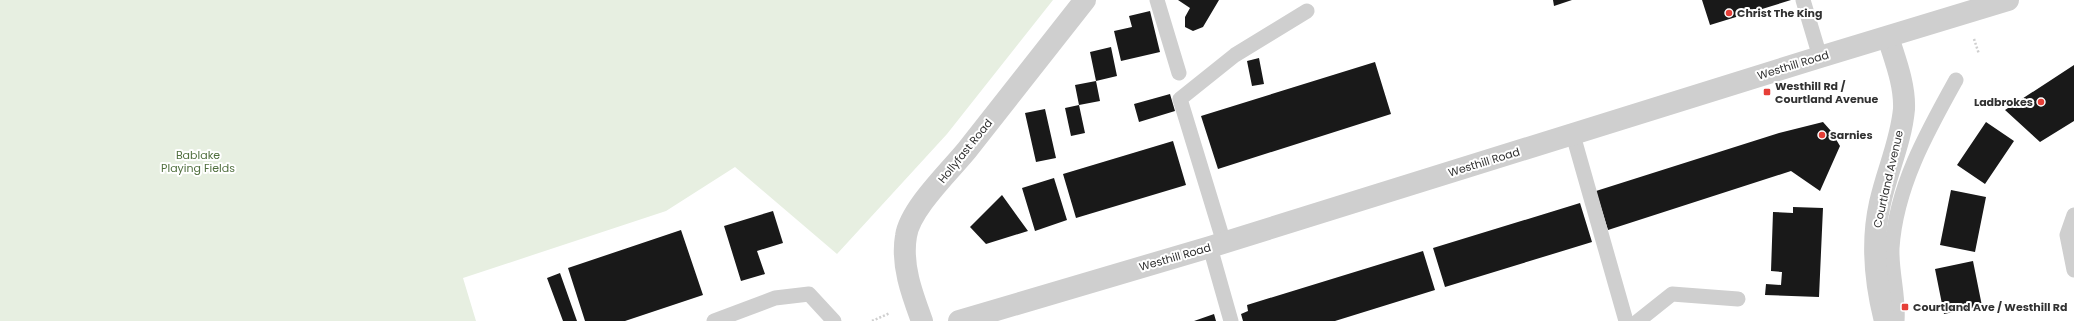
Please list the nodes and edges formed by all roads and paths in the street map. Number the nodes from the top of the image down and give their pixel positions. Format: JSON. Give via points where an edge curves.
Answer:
{"nodes":[{"id":1,"x":1085,"y":0,"type":"edge"},
{"id":2,"x":1157,"y":0,"type":"edge"},
{"id":3,"x":1803,"y":0,"type":"edge"},
{"id":4,"x":2008,"y":0,"type":"edge"},
{"id":5,"x":1306,"y":11,"type":"dead end"},
{"id":6,"x":1888,"y":38,"type":"junction"},
{"id":7,"x":1820,"y":56,"type":"junction"},
{"id":8,"x":1179,"y":73,"type":"dead end"},
{"id":9,"x":1956,"y":80,"type":"dead end"},
{"id":10,"x":1573,"y":135,"type":"junction"},
{"id":11,"x":2074,"y":215,"type":"edge"},
{"id":12,"x":1217,"y":245,"type":"junction"},
{"id":13,"x":2074,"y":270,"type":"edge"},
{"id":14,"x":1738,"y":299,"type":"dead end"},
{"id":15,"x":714,"y":321,"type":"edge"},
{"id":16,"x":834,"y":321,"type":"edge"},
{"id":17,"x":922,"y":321,"type":"edge"},
{"id":18,"x":959,"y":321,"type":"edge"},
{"id":19,"x":1231,"y":321,"type":"edge"},
{"id":20,"x":1626,"y":321,"type":"edge"},
{"id":21,"x":1638,"y":321,"type":"edge"},
{"id":22,"x":1885,"y":321,"type":"edge"},
{"id":23,"x":1897,"y":321,"type":"edge"}],
"edges":[{"from":1,"to":17,"type":"street","name":"Hollyfast Road","via":[[917,209],[906,235],[905,253],[909,286]]},
{"from":2,"to":8,"type":"lane"},
{"from":3,"to":7,"type":"lane"},
{"from":4,"to":6,"type":"street","name":"Westhill Road"},
{"from":5,"to":12,"type":"lane","via":[[1235,56],[1180,98]]},
{"from":6,"to":7,"type":"street","name":"Westhill Road"},
{"from":6,"to":22,"type":"street","name":"Courtland Avenue","via":[[1903,88],[1904,108],[1891,171],[1880,203],[1875,239],[1875,270]]},
{"from":7,"to":10,"type":"street","name":"Westhill Road"},
{"from":9,"to":23,"type":"lane","via":[[1936,115],[1899,200],[1892,249]]},
{"from":10,"to":12,"type":"street","name":"Westhill Road"},
{"from":10,"to":20,"type":"lane"},
{"from":11,"to":13,"type":"lane","via":[[2067,235]]},
{"from":12,"to":18,"type":"street","name":"Westhill Road"},
{"from":12,"to":19,"type":"lane"},
{"from":14,"to":21,"type":"lane","via":[[1672,294]]},
{"from":15,"to":16,"type":"lane","via":[[775,298],[809,294]]}]}
